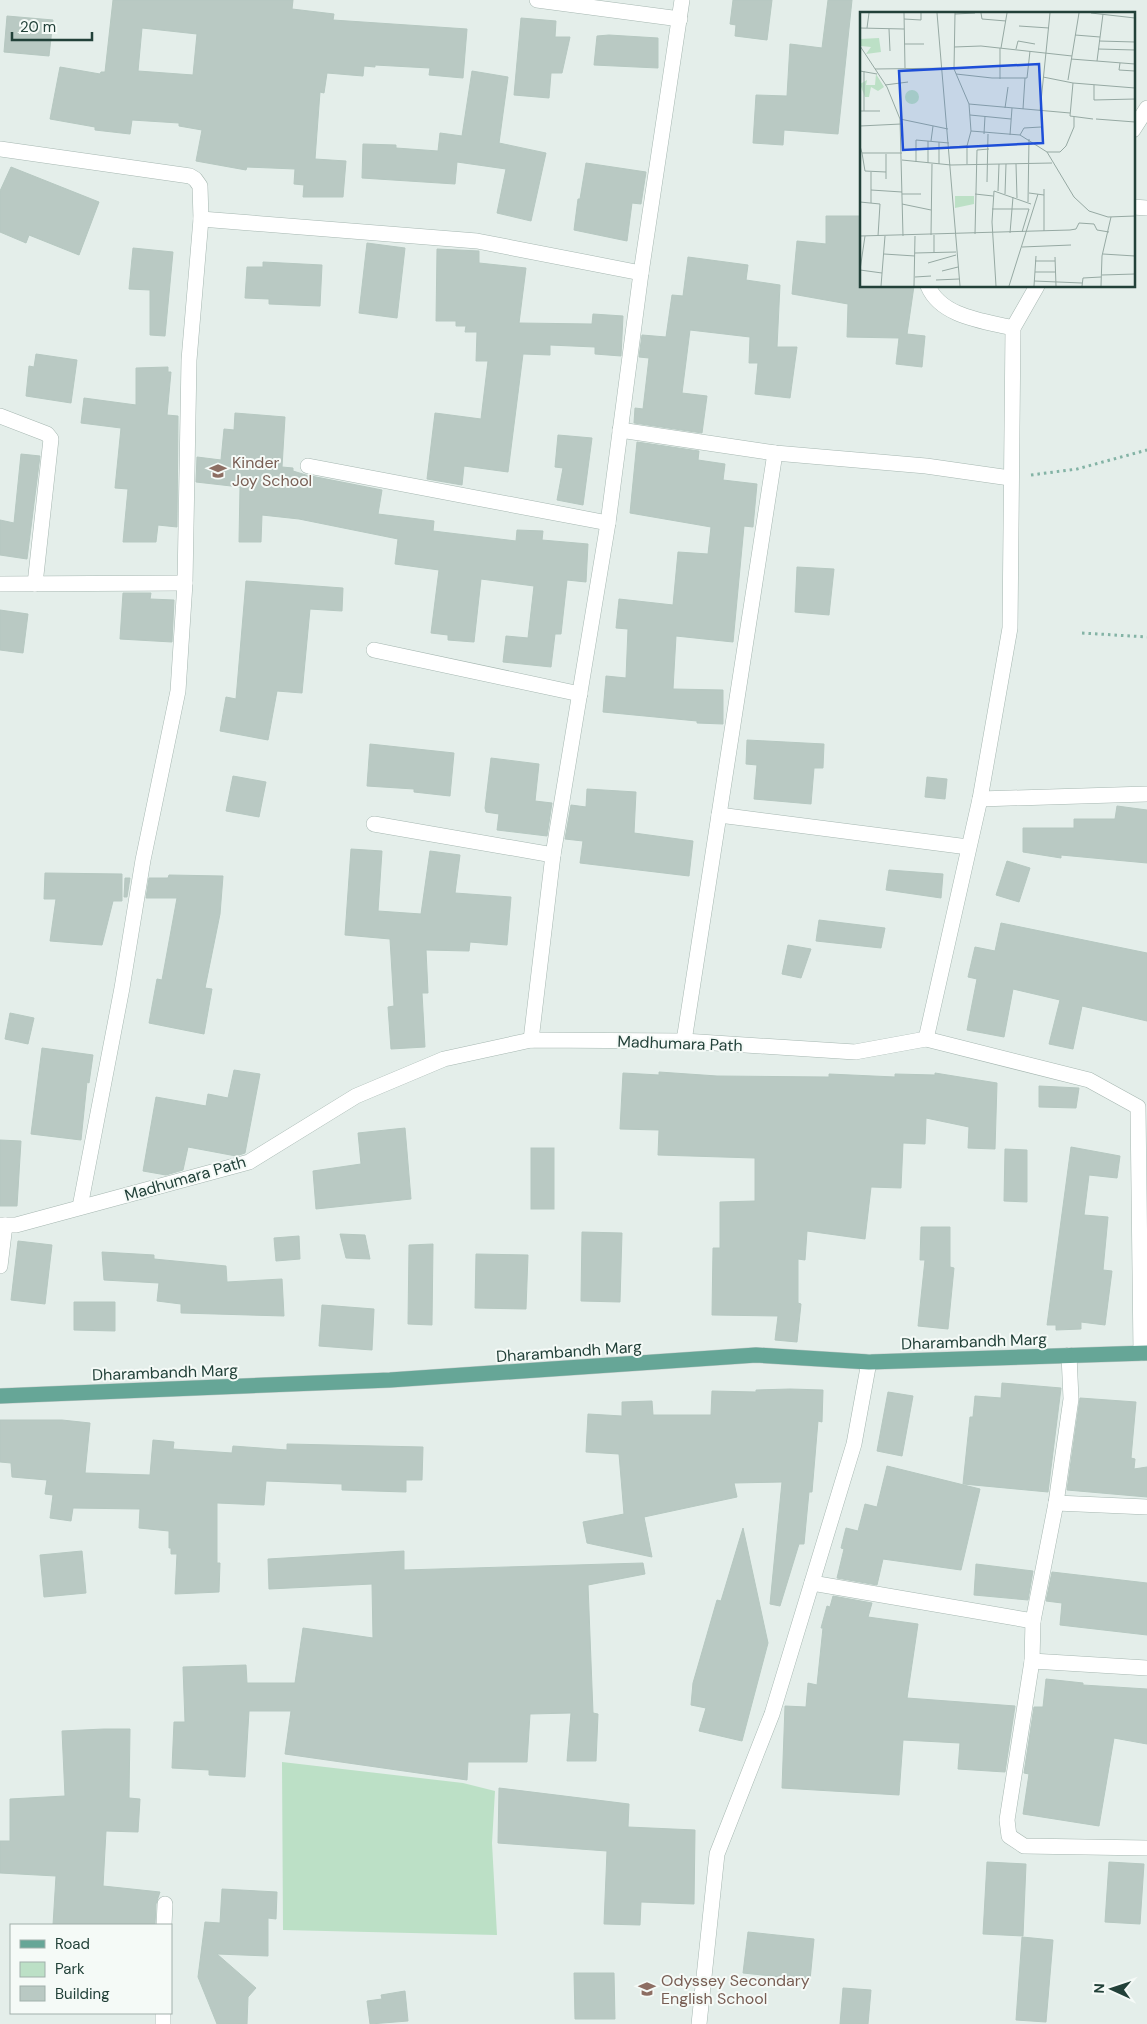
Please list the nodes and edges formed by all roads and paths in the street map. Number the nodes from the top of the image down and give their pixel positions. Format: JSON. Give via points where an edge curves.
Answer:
{"nodes":[{"id":1,"x":537,"y":0,"type":"edge"},
{"id":2,"x":682,"y":0,"type":"edge"},
{"id":3,"x":680,"y":19,"type":"junction"},
{"id":4,"x":1147,"y":108,"type":"edge"},
{"id":5,"x":1134,"y":128,"type":"edge"},
{"id":6,"x":0,"y":149,"type":"edge"},
{"id":7,"x":1134,"y":207,"type":"edge"},
{"id":8,"x":1147,"y":208,"type":"edge"},
{"id":9,"x":201,"y":219,"type":"junction"},
{"id":10,"x":641,"y":273,"type":"junction"},
{"id":11,"x":929,"y":288,"type":"edge"},
{"id":12,"x":1036,"y":288,"type":"edge"},
{"id":13,"x":1012,"y":328,"type":"junction"},
{"id":14,"x":0,"y":416,"type":"edge"},
{"id":15,"x":620,"y":430,"type":"junction"},
{"id":16,"x":1147,"y":450,"type":"edge"},
{"id":17,"x":775,"y":453,"type":"junction"},
{"id":18,"x":308,"y":466,"type":"dead end"},
{"id":19,"x":1010,"y":478,"type":"junction"},
{"id":20,"x":608,"y":522,"type":"junction"},
{"id":21,"x":185,"y":583,"type":"junction"},
{"id":22,"x":0,"y":584,"type":"edge"},
{"id":23,"x":35,"y":584,"type":"junction"},
{"id":24,"x":1082,"y":633,"type":"dead end"},
{"id":25,"x":1147,"y":637,"type":"edge"},
{"id":26,"x":374,"y":650,"type":"dead end"},
{"id":27,"x":580,"y":694,"type":"junction"},
{"id":28,"x":1147,"y":794,"type":"edge"},
{"id":29,"x":980,"y":799,"type":"junction"},
{"id":30,"x":719,"y":815,"type":"junction"},
{"id":31,"x":374,"y":824,"type":"dead end"},
{"id":32,"x":968,"y":847,"type":"junction"},
{"id":33,"x":553,"y":855,"type":"junction"},
{"id":34,"x":926,"y":1039,"type":"junction"},
{"id":35,"x":531,"y":1040,"type":"junction"},
{"id":36,"x":684,"y":1041,"type":"junction"},
{"id":37,"x":1142,"y":1107,"type":"edge"},
{"id":38,"x":80,"y":1207,"type":"junction"},
{"id":39,"x":3,"y":1225,"type":"edge"},
{"id":40,"x":0,"y":1266,"type":"edge"},
{"id":41,"x":1144,"y":1353,"type":"edge"},
{"id":42,"x":1069,"y":1355,"type":"junction"},
{"id":43,"x":869,"y":1362,"type":"junction"},
{"id":44,"x":0,"y":1396,"type":"edge"},
{"id":45,"x":1056,"y":1503,"type":"junction"},
{"id":46,"x":1147,"y":1507,"type":"edge"},
{"id":47,"x":812,"y":1583,"type":"junction"},
{"id":48,"x":1033,"y":1621,"type":"junction"},
{"id":49,"x":1032,"y":1661,"type":"junction"},
{"id":50,"x":1147,"y":1668,"type":"edge"},
{"id":51,"x":1147,"y":1848,"type":"edge"},
{"id":52,"x":165,"y":1904,"type":"dead end"},
{"id":53,"x":164,"y":1924,"type":"edge"},
{"id":54,"x":699,"y":2024,"type":"edge"}],
"edges":[{"from":1,"to":3,"type":"street"},
{"from":2,"to":3,"type":"street"},
{"from":3,"to":10,"type":"street"},
{"from":4,"to":5,"type":"street"},
{"from":6,"to":9,"type":"street","via":[[190,176],[200,186]]},
{"from":7,"to":8,"type":"street"},
{"from":9,"to":10,"type":"street","via":[[478,241]]},
{"from":9,"to":21,"type":"street","via":[[189,360]]},
{"from":10,"to":15,"type":"street"},
{"from":11,"to":13,"type":"street","via":[[932,296],[952,312]]},
{"from":12,"to":13,"type":"street"},
{"from":13,"to":19,"type":"street"},
{"from":14,"to":23,"type":"street","via":[[47,434],[51,440]]},
{"from":15,"to":17,"type":"street"},
{"from":15,"to":20,"type":"street"},
{"from":16,"to":19,"type":"path","via":[[1077,469]]},
{"from":17,"to":19,"type":"street","via":[[926,466]]},
{"from":17,"to":30,"type":"street"},
{"from":18,"to":20,"type":"street"},
{"from":19,"to":29,"type":"street","via":[[1010,628]]},
{"from":20,"to":27,"type":"street"},
{"from":21,"to":23,"type":"street"},
{"from":21,"to":38,"type":"street","via":[[178,691],[143,860]]},
{"from":22,"to":23,"type":"street"},
{"from":24,"to":25,"type":"path"},
{"from":26,"to":27,"type":"street"},
{"from":27,"to":33,"type":"street"},
{"from":28,"to":29,"type":"street"},
{"from":29,"to":32,"type":"street"},
{"from":30,"to":32,"type":"street"},
{"from":30,"to":36,"type":"street"},
{"from":31,"to":33,"type":"street"},
{"from":32,"to":34,"type":"street"},
{"from":33,"to":35,"type":"street"},
{"from":34,"to":36,"type":"street","name":"Madhumara Path","via":[[855,1052]]},
{"from":34,"to":37,"type":"street","name":"Madhumara Path","via":[[1090,1080]]},
{"from":35,"to":36,"type":"street","name":"Madhumara Path"},
{"from":35,"to":38,"type":"street","name":"Madhumara Path","via":[[444,1059],[356,1096],[249,1162]]},
{"from":37,"to":41,"type":"street","name":"Madhumara Path"},
{"from":38,"to":39,"type":"street","name":"Madhumara Path","via":[[16,1226]]},
{"from":39,"to":40,"type":"street"},
{"from":41,"to":42,"type":"main road","name":"Dharambandh Marg"},
{"from":42,"to":43,"type":"main road","name":"Dharambandh Marg"},
{"from":42,"to":45,"type":"street","via":[[1071,1399]]},
{"from":43,"to":44,"type":"main road","name":"Dharambandh Marg","via":[[756,1356],[390,1380]]},
{"from":43,"to":47,"type":"street","via":[[854,1444]]},
{"from":45,"to":46,"type":"street"},
{"from":45,"to":48,"type":"street"},
{"from":47,"to":48,"type":"street"},
{"from":47,"to":54,"type":"street","via":[[772,1714],[717,1854]]},
{"from":48,"to":49,"type":"street"},
{"from":49,"to":50,"type":"street"},
{"from":49,"to":51,"type":"street","via":[[1008,1820],[1009,1836],[1024,1846]]},
{"from":52,"to":53,"type":"street"}]}
